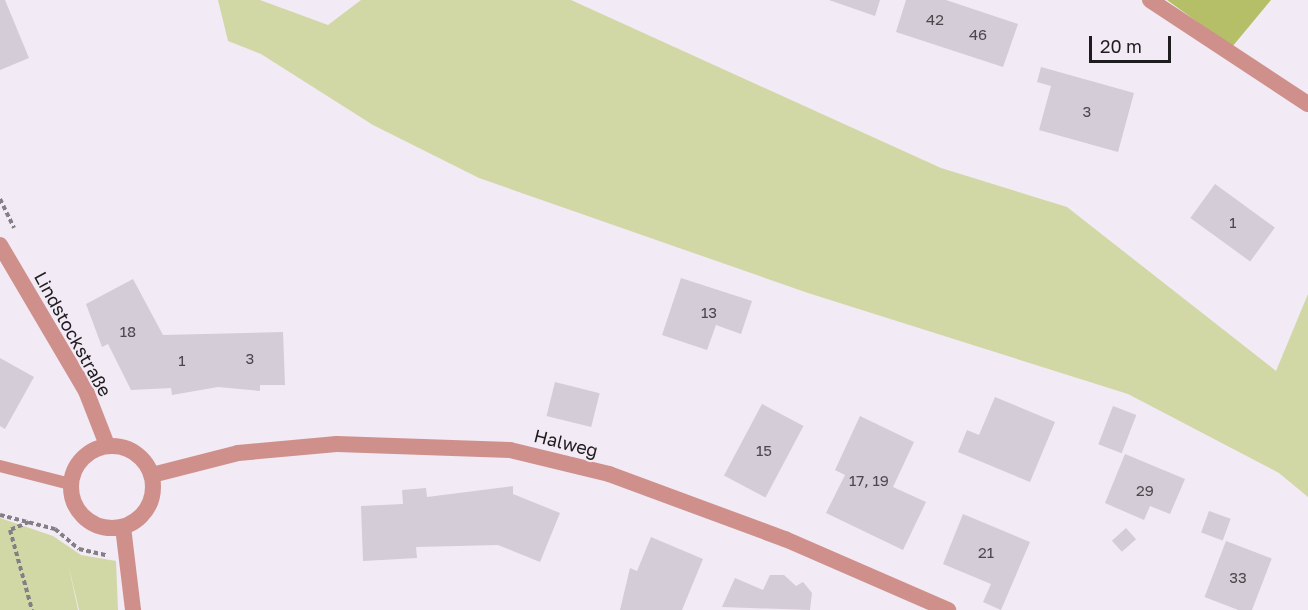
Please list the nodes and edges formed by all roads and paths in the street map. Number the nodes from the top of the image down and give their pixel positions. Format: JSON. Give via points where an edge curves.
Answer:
{"nodes":[{"id":1,"x":1150,"y":0,"type":"edge"},
{"id":2,"x":1308,"y":104,"type":"edge"},
{"id":3,"x":0,"y":245,"type":"edge"},
{"id":4,"x":107,"y":445,"type":"junction"},
{"id":5,"x":0,"y":466,"type":"edge"},
{"id":6,"x":152,"y":475,"type":"junction"},
{"id":7,"x":70,"y":484,"type":"junction"},
{"id":8,"x":0,"y":515,"type":"edge"},
{"id":9,"x":29,"y":522,"type":"junction"},
{"id":10,"x":123,"y":527,"type":"junction"},
{"id":11,"x":128,"y":559,"type":"junction"},
{"id":12,"x":32,"y":610,"type":"edge"},
{"id":13,"x":133,"y":610,"type":"edge"},
{"id":14,"x":948,"y":610,"type":"edge"}],
"edges":[{"from":1,"to":2,"type":"street"},
{"from":3,"to":4,"type":"street","name":"Lindstockstraße","via":[[86,391]]},
{"from":4,"to":6,"type":"street","via":[[128,448]]},
{"from":4,"to":7,"type":"street","via":[[86,454]]},
{"from":5,"to":7,"type":"lane"},
{"from":6,"to":10,"type":"street","via":[[154,491],[145,513]]},
{"from":6,"to":14,"type":"street","name":"Halweg","via":[[238,453],[338,444],[510,450],[609,474],[785,539]]},
{"from":7,"to":10,"type":"street","via":[[71,497],[86,519],[109,529]]},
{"from":8,"to":9,"type":"path"},
{"from":9,"to":11,"type":"path","via":[[55,529],[79,549]]},
{"from":9,"to":12,"type":"path","via":[[10,530]]},
{"from":10,"to":11,"type":"street"},
{"from":11,"to":13,"type":"street"}]}
